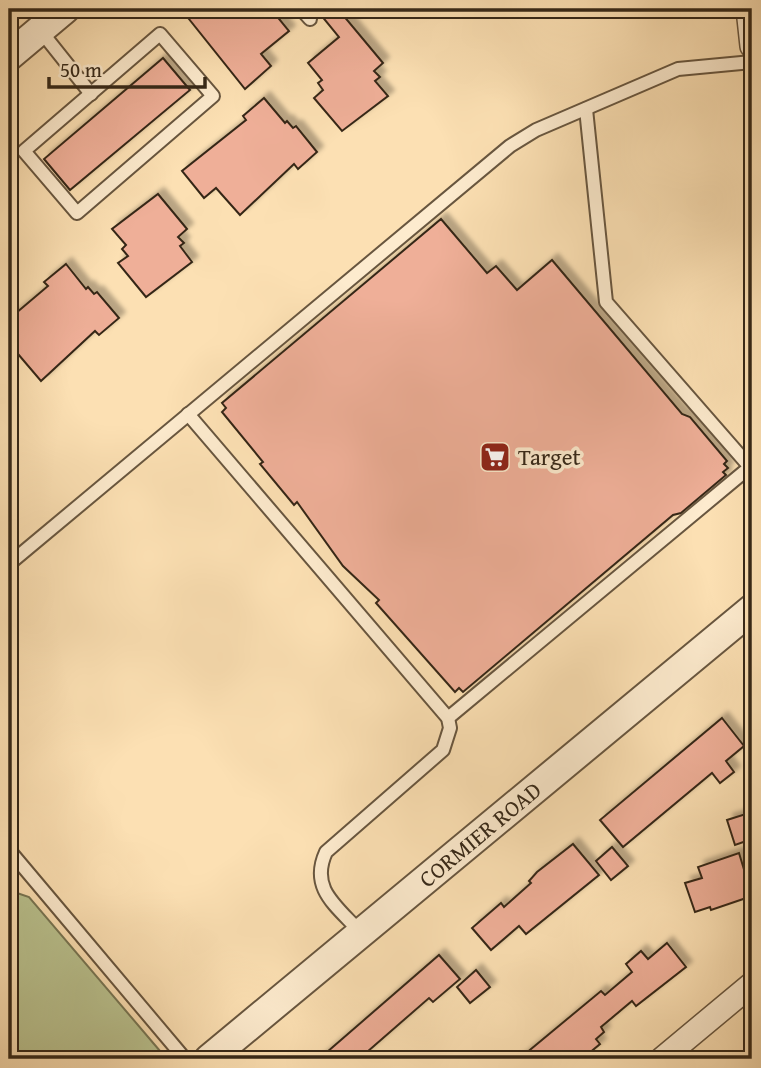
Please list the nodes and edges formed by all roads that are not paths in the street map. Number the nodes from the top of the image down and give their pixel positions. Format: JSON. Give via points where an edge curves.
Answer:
{"nodes":[{"id":1,"x":65,"y":9,"type":"edge"},
{"id":2,"x":748,"y":9,"type":"edge"},
{"id":3,"x":40,"y":30,"type":"junction"},
{"id":4,"x":752,"y":46,"type":"edge"},
{"id":5,"x":9,"y":57,"type":"edge"},
{"id":6,"x":752,"y":62,"type":"edge"},
{"id":7,"x":91,"y":94,"type":"junction"},
{"id":8,"x":586,"y":109,"type":"junction"},
{"id":9,"x":188,"y":414,"type":"junction"},
{"id":10,"x":9,"y":564,"type":"edge"},
{"id":11,"x":752,"y":609,"type":"edge"},
{"id":12,"x":448,"y":718,"type":"junction"},
{"id":13,"x":9,"y":850,"type":"edge"},
{"id":14,"x":361,"y":933,"type":"junction"},
{"id":15,"x":752,"y":984,"type":"edge"},
{"id":16,"x":185,"y":1059,"type":"edge"},
{"id":17,"x":209,"y":1059,"type":"edge"},
{"id":18,"x":662,"y":1059,"type":"edge"}],
"edges":[{"from":1,"to":3,"type":"street"},
{"from":2,"to":4,"type":"street"},
{"from":3,"to":5,"type":"street"},
{"from":3,"to":7,"type":"lane"},
{"from":6,"to":8,"type":"lane","via":[[678,69]]},
{"from":7,"to":7,"type":"lane","via":[[24,151],[77,213],[213,96],[160,34]]},
{"from":8,"to":9,"type":"lane","via":[[510,146]]},
{"from":8,"to":12,"type":"lane","via":[[606,302],[750,467]]},
{"from":9,"to":10,"type":"lane"},
{"from":9,"to":12,"type":"lane"},
{"from":11,"to":14,"type":"street","name":"CORMIER ROAD"},
{"from":12,"to":14,"type":"lane","via":[[450,728],[443,750],[326,852],[318,869],[327,894]]},
{"from":13,"to":16,"type":"lane"},
{"from":14,"to":17,"type":"street","name":"CORMIER ROAD"},
{"from":15,"to":18,"type":"street"}]}
